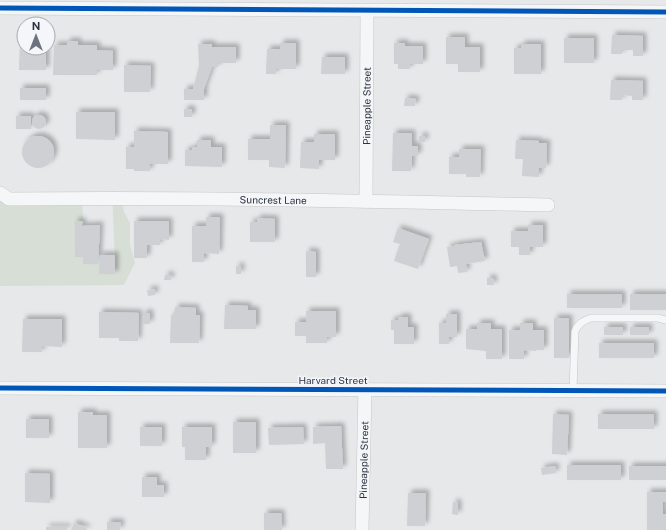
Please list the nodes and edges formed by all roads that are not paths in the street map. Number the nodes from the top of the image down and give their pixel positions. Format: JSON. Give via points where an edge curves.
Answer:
{"nodes":[{"id":1,"x":0,"y":8,"type":"edge"},
{"id":2,"x":367,"y":11,"type":"junction"},
{"id":3,"x":666,"y":12,"type":"edge"},
{"id":4,"x":0,"y":193,"type":"edge"},
{"id":5,"x":366,"y":201,"type":"junction"},
{"id":6,"x":548,"y":205,"type":"dead end"},
{"id":7,"x":666,"y":320,"type":"edge"},
{"id":8,"x":0,"y":388,"type":"edge"},
{"id":9,"x":365,"y":390,"type":"junction"},
{"id":10,"x":573,"y":390,"type":"junction"},
{"id":11,"x":666,"y":391,"type":"edge"},
{"id":12,"x":362,"y":530,"type":"edge"}],
"edges":[{"from":1,"to":2,"type":"street"},
{"from":2,"to":3,"type":"street"},
{"from":2,"to":5,"type":"street","name":"Pineapple Street"},
{"from":4,"to":5,"type":"street","name":"Suncrest Lane","via":[[9,199]]},
{"from":5,"to":6,"type":"street","name":"Suncrest Lane"},
{"from":7,"to":10,"type":"lane","via":[[584,320],[576,327],[575,332]]},
{"from":8,"to":9,"type":"street","name":"Harvard Street"},
{"from":9,"to":10,"type":"street","name":"Harvard Street"},
{"from":9,"to":12,"type":"street","name":"Pineapple Street"},
{"from":10,"to":11,"type":"street","name":"Harvard Street"}]}
